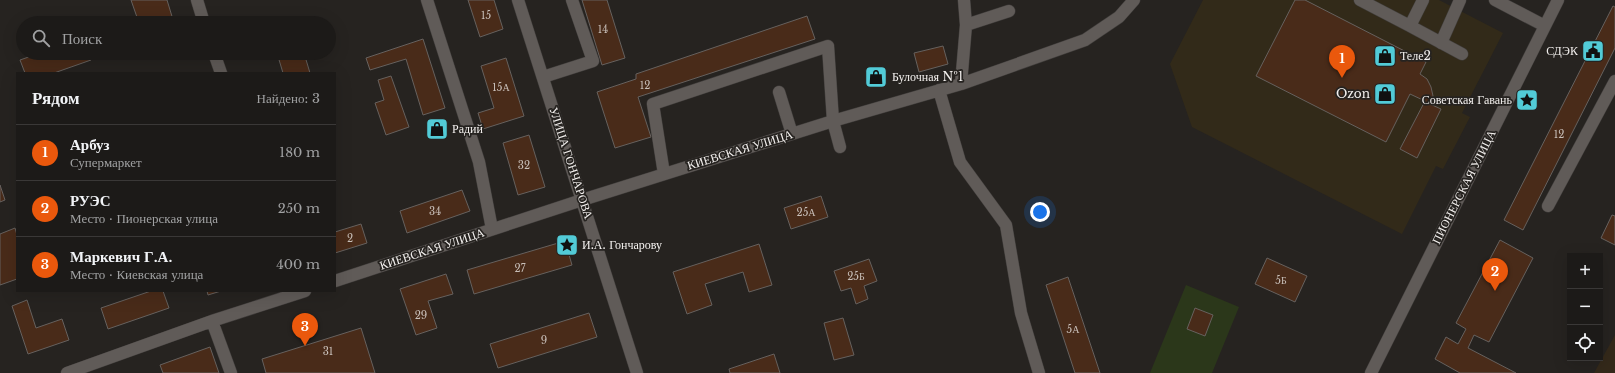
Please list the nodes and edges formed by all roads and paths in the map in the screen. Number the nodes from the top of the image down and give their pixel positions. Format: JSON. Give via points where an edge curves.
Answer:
{"nodes":[{"id":1,"x":197,"y":0,"type":"edge"},
{"id":2,"x":427,"y":0,"type":"edge"},
{"id":3,"x":518,"y":0,"type":"edge"},
{"id":4,"x":572,"y":0,"type":"edge"},
{"id":5,"x":964,"y":0,"type":"edge"},
{"id":6,"x":1134,"y":0,"type":"edge"},
{"id":7,"x":1360,"y":0,"type":"edge"},
{"id":8,"x":1423,"y":0,"type":"edge"},
{"id":9,"x":1460,"y":0,"type":"edge"},
{"id":10,"x":1496,"y":0,"type":"edge"},
{"id":11,"x":1558,"y":0,"type":"edge"},
{"id":12,"x":1009,"y":11,"type":"dead end"},
{"id":13,"x":202,"y":16,"type":"edge"},
{"id":14,"x":966,"y":25,"type":"junction"},
{"id":15,"x":1410,"y":26,"type":"junction"},
{"id":16,"x":1545,"y":26,"type":"junction"},
{"id":17,"x":1441,"y":43,"type":"junction"},
{"id":18,"x":1462,"y":54,"type":"dead end"},
{"id":19,"x":216,"y":60,"type":"edge"},
{"id":20,"x":221,"y":72,"type":"edge"},
{"id":21,"x":543,"y":77,"type":"junction"},
{"id":22,"x":1615,"y":80,"type":"edge"},
{"id":23,"x":961,"y":84,"type":"junction"},
{"id":24,"x":939,"y":90,"type":"junction"},
{"id":25,"x":779,"y":92,"type":"dead end"},
{"id":26,"x":833,"y":122,"type":"junction"},
{"id":27,"x":792,"y":134,"type":"junction"},
{"id":28,"x":840,"y":146,"type":"dead end"},
{"id":29,"x":664,"y":174,"type":"junction"},
{"id":30,"x":582,"y":200,"type":"junction"},
{"id":31,"x":1548,"y":206,"type":"dead end"},
{"id":32,"x":492,"y":229,"type":"junction"},
{"id":33,"x":336,"y":281,"type":"edge"},
{"id":34,"x":298,"y":292,"type":"edge"},
{"id":35,"x":212,"y":320,"type":"junction"},
{"id":36,"x":67,"y":373,"type":"edge"},
{"id":37,"x":231,"y":373,"type":"edge"},
{"id":38,"x":637,"y":373,"type":"edge"},
{"id":39,"x":1039,"y":373,"type":"edge"},
{"id":40,"x":1371,"y":373,"type":"edge"}],
"edges":[{"from":1,"to":13,"type":"street"},
{"from":2,"to":32,"type":"street","via":[[479,162]]},
{"from":3,"to":21,"type":"street","name":"УЛИЦА ГОНЧАРОВА"},
{"from":4,"to":21,"type":"street","via":[[593,62]]},
{"from":5,"to":14,"type":"street"},
{"from":6,"to":23,"type":"street","name":"КИЕВСКАЯ УЛИЦА","via":[[1119,17],[1085,40]]},
{"from":7,"to":15,"type":"street"},
{"from":8,"to":15,"type":"street"},
{"from":9,"to":17,"type":"street"},
{"from":10,"to":16,"type":"street"},
{"from":11,"to":16,"type":"street","name":"ПИОНЕРСКАЯ УЛИЦА"},
{"from":12,"to":14,"type":"street"},
{"from":14,"to":23,"type":"street"},
{"from":15,"to":17,"type":"street"},
{"from":16,"to":40,"type":"street","name":"ПИОНЕРСКАЯ УЛИЦА"},
{"from":17,"to":18,"type":"street"},
{"from":19,"to":20,"type":"street"},
{"from":21,"to":30,"type":"street","name":"УЛИЦА ГОНЧАРОВА"},
{"from":22,"to":31,"type":"street"},
{"from":23,"to":24,"type":"street","name":"КИЕВСКАЯ УЛИЦА"},
{"from":24,"to":26,"type":"street","name":"КИЕВСКАЯ УЛИЦА"},
{"from":24,"to":39,"type":"street","via":[[960,162],[1006,225],[1021,313]]},
{"from":25,"to":27,"type":"street"},
{"from":26,"to":27,"type":"street","name":"КИЕВСКАЯ УЛИЦА"},
{"from":26,"to":28,"type":"street"},
{"from":26,"to":29,"type":"street","via":[[828,46],[653,104]]},
{"from":27,"to":29,"type":"street","name":"КИЕВСКАЯ УЛИЦА"},
{"from":29,"to":30,"type":"street","name":"КИЕВСКАЯ УЛИЦА"},
{"from":30,"to":32,"type":"street","name":"КИЕВСКАЯ УЛИЦА"},
{"from":30,"to":38,"type":"street","name":"УЛИЦА ГОНЧАРОВА"},
{"from":32,"to":33,"type":"street","name":"КИЕВСКАЯ УЛИЦА"},
{"from":34,"to":35,"type":"street"},
{"from":35,"to":36,"type":"street"},
{"from":35,"to":37,"type":"street"}]}
